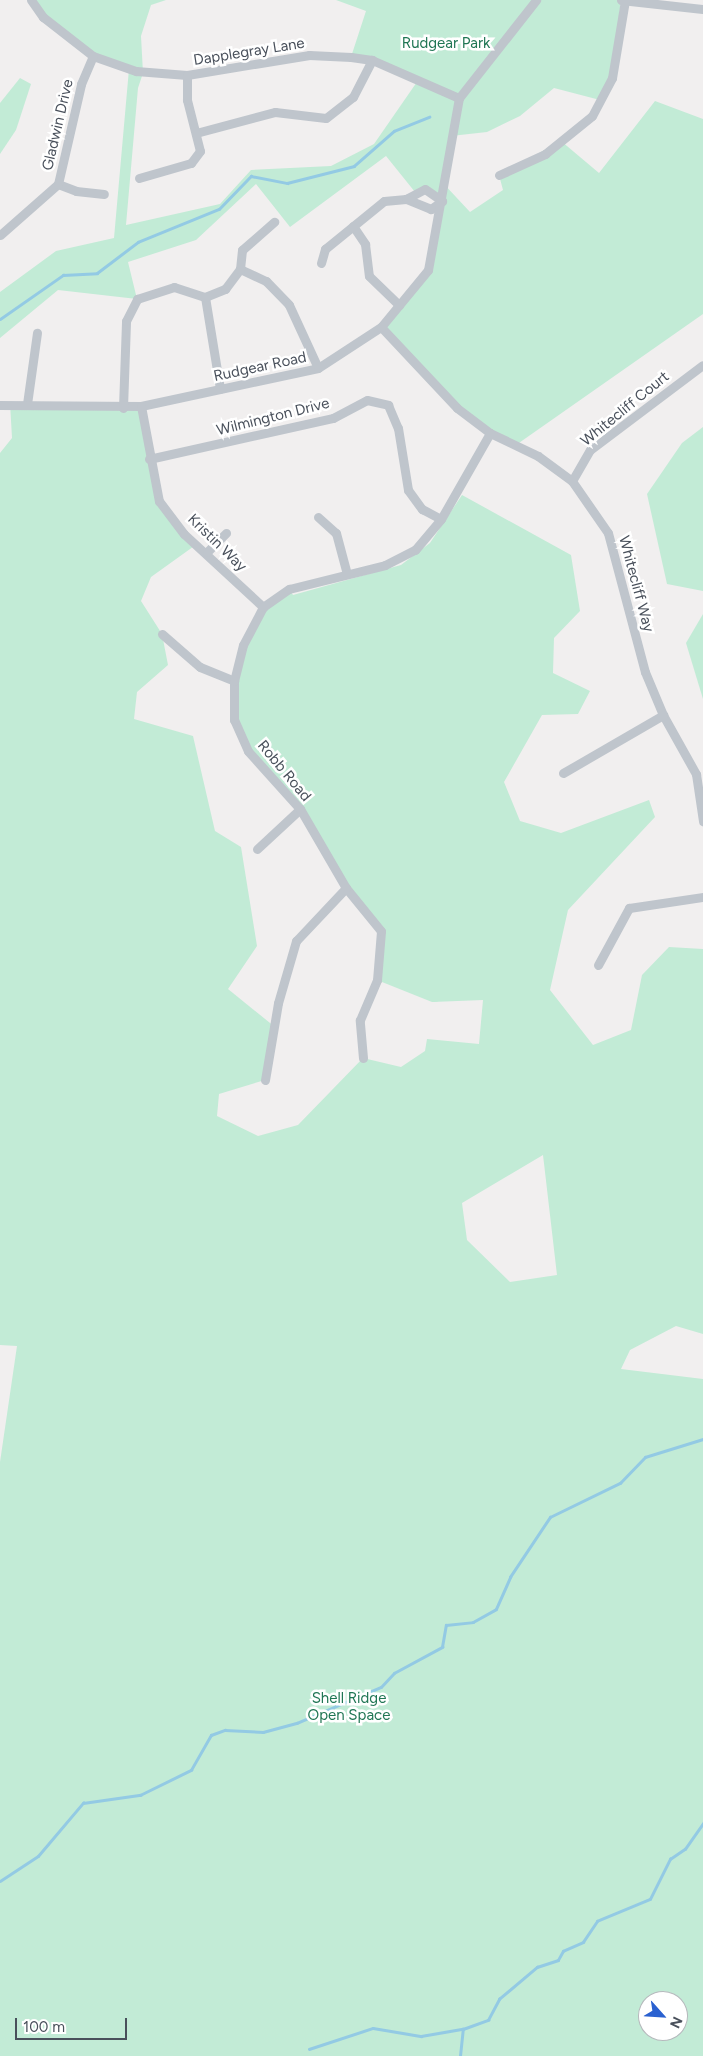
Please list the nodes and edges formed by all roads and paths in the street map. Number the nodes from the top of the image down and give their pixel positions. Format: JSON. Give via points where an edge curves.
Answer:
{"nodes":[{"id":1,"x":31,"y":0,"type":"edge"},
{"id":2,"x":536,"y":0,"type":"edge"},
{"id":3,"x":623,"y":0,"type":"edge"},
{"id":4,"x":703,"y":10,"type":"edge"},
{"id":5,"x":93,"y":56,"type":"junction"},
{"id":6,"x":372,"y":60,"type":"junction"},
{"id":7,"x":187,"y":76,"type":"junction"},
{"id":8,"x":459,"y":98,"type":"junction"},
{"id":9,"x":196,"y":133,"type":"junction"},
{"id":10,"x":499,"y":175,"type":"dead end"},
{"id":11,"x":139,"y":178,"type":"dead end"},
{"id":12,"x":58,"y":184,"type":"junction"},
{"id":13,"x":104,"y":194,"type":"dead end"},
{"id":14,"x":406,"y":199,"type":"junction"},
{"id":15,"x":442,"y":201,"type":"junction"},
{"id":16,"x":274,"y":222,"type":"dead end"},
{"id":17,"x":353,"y":226,"type":"junction"},
{"id":18,"x":0,"y":235,"type":"edge"},
{"id":19,"x":321,"y":263,"type":"dead end"},
{"id":20,"x":240,"y":269,"type":"junction"},
{"id":21,"x":205,"y":297,"type":"junction"},
{"id":22,"x":399,"y":305,"type":"junction"},
{"id":23,"x":381,"y":327,"type":"junction"},
{"id":24,"x":37,"y":333,"type":"dead end"},
{"id":25,"x":703,"y":365,"type":"edge"},
{"id":26,"x":318,"y":368,"type":"junction"},
{"id":27,"x":220,"y":390,"type":"junction"},
{"id":28,"x":27,"y":404,"type":"junction"},
{"id":29,"x":0,"y":405,"type":"edge"},
{"id":30,"x":141,"y":406,"type":"junction"},
{"id":31,"x":123,"y":408,"type":"junction"},
{"id":32,"x":490,"y":432,"type":"junction"},
{"id":33,"x":148,"y":459,"type":"junction"},
{"id":34,"x":572,"y":481,"type":"junction"},
{"id":35,"x":318,"y":517,"type":"dead end"},
{"id":36,"x":441,"y":519,"type":"junction"},
{"id":37,"x":226,"y":533,"type":"dead end"},
{"id":38,"x":207,"y":552,"type":"junction"},
{"id":39,"x":347,"y":574,"type":"junction"},
{"id":40,"x":263,"y":607,"type":"junction"},
{"id":41,"x":162,"y":634,"type":"dead end"},
{"id":42,"x":234,"y":681,"type":"junction"},
{"id":43,"x":663,"y":715,"type":"junction"},
{"id":44,"x":563,"y":772,"type":"dead end"},
{"id":45,"x":300,"y":809,"type":"junction"},
{"id":46,"x":703,"y":821,"type":"edge"},
{"id":47,"x":257,"y":848,"type":"dead end"},
{"id":48,"x":346,"y":888,"type":"junction"},
{"id":49,"x":703,"y":898,"type":"edge"},
{"id":50,"x":598,"y":965,"type":"dead end"},
{"id":51,"x":362,"y":1058,"type":"dead end"},
{"id":52,"x":265,"y":1080,"type":"dead end"}],
"edges":[{"from":1,"to":5,"type":"street","name":"Dapplegray Lane","via":[[43,17]]},
{"from":2,"to":8,"type":"street","name":"Rudgear Road"},
{"from":3,"to":4,"type":"street"},
{"from":3,"to":10,"type":"street","via":[[612,78],[592,116],[545,154]]},
{"from":5,"to":7,"type":"street","name":"Dapplegray Lane","via":[[136,71]]},
{"from":5,"to":12,"type":"street","name":"Gladwin Drive","via":[[81,84]]},
{"from":6,"to":7,"type":"street","name":"Dapplegray Lane","via":[[309,55]]},
{"from":6,"to":8,"type":"street","name":"Dapplegray Lane"},
{"from":6,"to":9,"type":"street","via":[[353,97],[326,118],[275,112]]},
{"from":7,"to":9,"type":"street","via":[[187,100]]},
{"from":8,"to":15,"type":"street","name":"Rudgear Road"},
{"from":9,"to":11,"type":"street","via":[[200,151],[191,163]]},
{"from":12,"to":13,"type":"street","via":[[76,191]]},
{"from":12,"to":18,"type":"street","name":"Gladwin Drive"},
{"from":14,"to":15,"type":"street","via":[[431,209]]},
{"from":14,"to":15,"type":"street","via":[[425,189]]},
{"from":14,"to":17,"type":"street","via":[[384,201]]},
{"from":15,"to":22,"type":"street","name":"Rudgear Road","via":[[428,270]]},
{"from":16,"to":20,"type":"street","via":[[242,250]]},
{"from":17,"to":19,"type":"street","via":[[325,249]]},
{"from":17,"to":22,"type":"street","via":[[365,244],[369,276]]},
{"from":20,"to":21,"type":"street","via":[[225,289]]},
{"from":20,"to":26,"type":"street","via":[[266,280],[289,306]]},
{"from":21,"to":27,"type":"street"},
{"from":21,"to":31,"type":"street","via":[[174,287],[137,299],[126,321]]},
{"from":22,"to":23,"type":"street","name":"Rudgear Road"},
{"from":23,"to":26,"type":"street","name":"Rudgear Road"},
{"from":23,"to":32,"type":"street","name":"Whitecliff Way","via":[[457,408]]},
{"from":24,"to":28,"type":"street"},
{"from":25,"to":34,"type":"street","name":"Whitecliff Court","via":[[590,450]]},
{"from":26,"to":27,"type":"street","name":"Rudgear Road"},
{"from":27,"to":30,"type":"street","name":"Rudgear Road"},
{"from":28,"to":29,"type":"street","name":"Rudgear Road"},
{"from":28,"to":31,"type":"street","name":"Rudgear Road"},
{"from":30,"to":31,"type":"street","name":"Rudgear Road"},
{"from":30,"to":33,"type":"street","name":"Kristin Way"},
{"from":32,"to":34,"type":"street","name":"Whitecliff Way","via":[[538,456]]},
{"from":32,"to":36,"type":"street","name":"Robb Road"},
{"from":33,"to":36,"type":"street","name":"Wilmington Drive","via":[[333,418],[367,400],[388,406],[398,428],[408,490],[422,509]]},
{"from":33,"to":38,"type":"street","name":"Kristin Way","via":[[159,501],[184,534]]},
{"from":34,"to":43,"type":"street","name":"Whitecliff Way","via":[[608,533],[645,672]]},
{"from":35,"to":39,"type":"street","via":[[336,533]]},
{"from":36,"to":39,"type":"street","name":"Robb Road","via":[[429,536],[402,558]]},
{"from":37,"to":38,"type":"street"},
{"from":38,"to":40,"type":"street","name":"Kristin Way"},
{"from":39,"to":40,"type":"street","name":"Robb Road","via":[[289,589]]},
{"from":40,"to":42,"type":"street","name":"Robb Road","via":[[243,645]]},
{"from":41,"to":42,"type":"street","via":[[200,666]]},
{"from":42,"to":45,"type":"street","name":"Robb Road","via":[[234,720],[248,752]]},
{"from":43,"to":44,"type":"street"},
{"from":43,"to":46,"type":"street","name":"Whitecliff Way","via":[[696,774]]},
{"from":45,"to":47,"type":"street"},
{"from":45,"to":48,"type":"street","name":"Robb Road"},
{"from":48,"to":51,"type":"street","name":"Robb Road","via":[[381,931],[377,980],[360,1020]]},
{"from":48,"to":52,"type":"street","via":[[296,941],[280,995]]},
{"from":49,"to":50,"type":"street","via":[[628,908]]}]}
